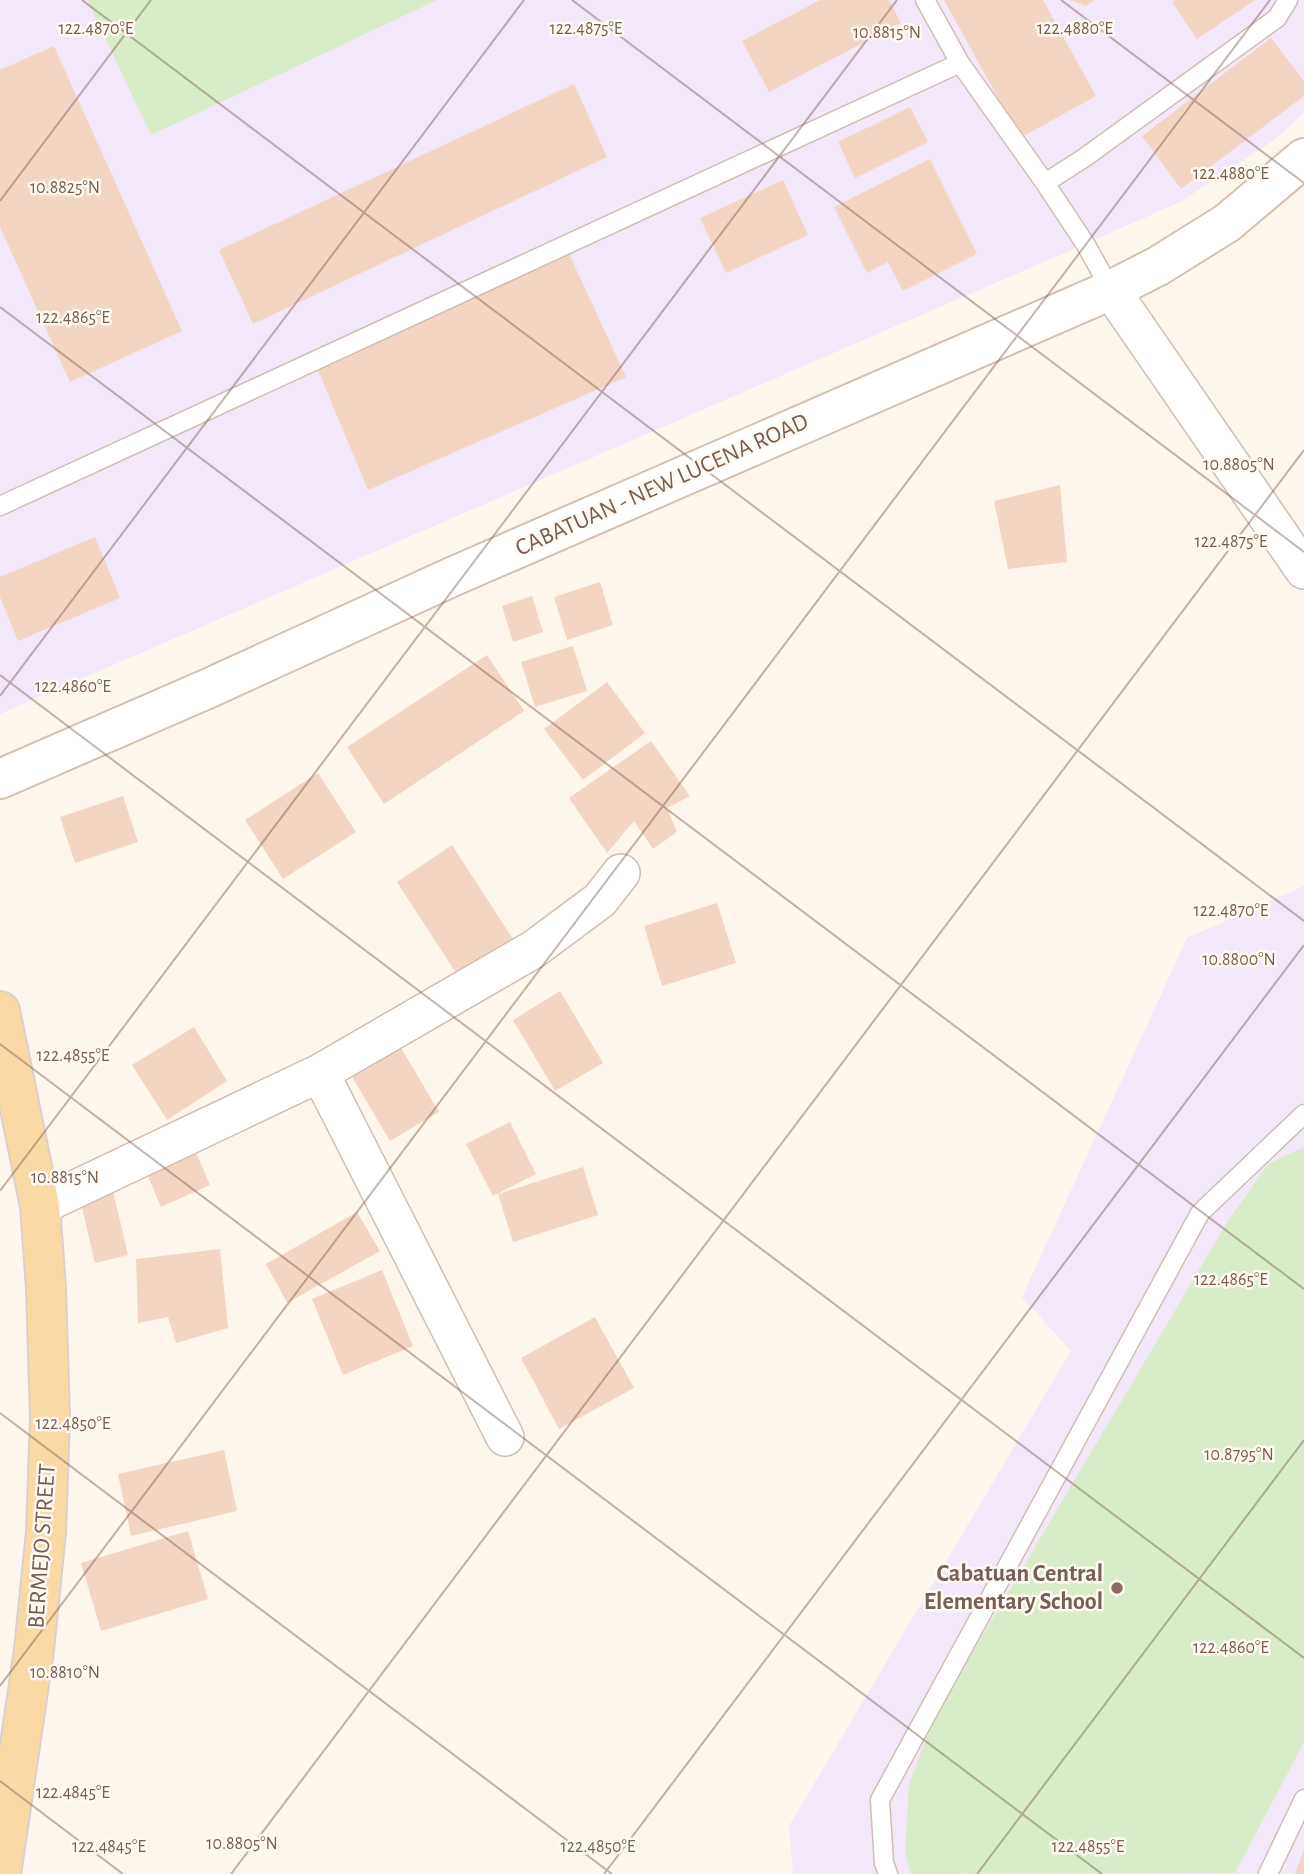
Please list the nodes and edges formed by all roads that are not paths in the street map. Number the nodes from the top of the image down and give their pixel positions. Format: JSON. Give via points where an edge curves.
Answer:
{"nodes":[{"id":1,"x":925,"y":0,"type":"edge"},
{"id":2,"x":1289,"y":0,"type":"edge"},
{"id":3,"x":960,"y":63,"type":"junction"},
{"id":4,"x":1304,"y":158,"type":"edge"},
{"id":5,"x":1045,"y":183,"type":"junction"},
{"id":6,"x":1111,"y":290,"type":"junction"},
{"id":7,"x":0,"y":506,"type":"edge"},
{"id":8,"x":1304,"y":570,"type":"edge"},
{"id":9,"x":0,"y":779,"type":"edge"},
{"id":10,"x":621,"y":873,"type":"dead end"},
{"id":11,"x":0,"y":1011,"type":"edge"},
{"id":12,"x":320,"y":1073,"type":"junction"},
{"id":13,"x":1304,"y":1114,"type":"edge"},
{"id":14,"x":40,"y":1206,"type":"junction"},
{"id":15,"x":505,"y":1437,"type":"dead end"},
{"id":16,"x":1304,"y":1799,"type":"edge"},
{"id":17,"x":1,"y":1874,"type":"edge"},
{"id":18,"x":888,"y":1874,"type":"edge"},
{"id":19,"x":1268,"y":1874,"type":"edge"}],
"edges":[{"from":1,"to":3,"type":"lane"},
{"from":2,"to":5,"type":"lane","via":[[1277,18]]},
{"from":3,"to":5,"type":"lane"},
{"from":3,"to":7,"type":"lane"},
{"from":4,"to":6,"type":"main road","name":"CABATUAN - NEW LUCENA ROAD","via":[[1227,223]]},
{"from":5,"to":6,"type":"lane"},
{"from":6,"to":8,"type":"street"},
{"from":6,"to":9,"type":"main road","name":"CABATUAN - NEW LUCENA ROAD"},
{"from":10,"to":12,"type":"street","via":[[600,900],[534,949]]},
{"from":11,"to":14,"type":"main road","name":"BERMEJO STREET"},
{"from":12,"to":14,"type":"street"},
{"from":12,"to":15,"type":"street"},
{"from":13,"to":18,"type":"lane","via":[[1200,1213],[880,1800]]},
{"from":14,"to":17,"type":"main road","name":"BERMEJO STREET","via":[[50,1417],[46,1532]]},
{"from":16,"to":19,"type":"lane"}]}
